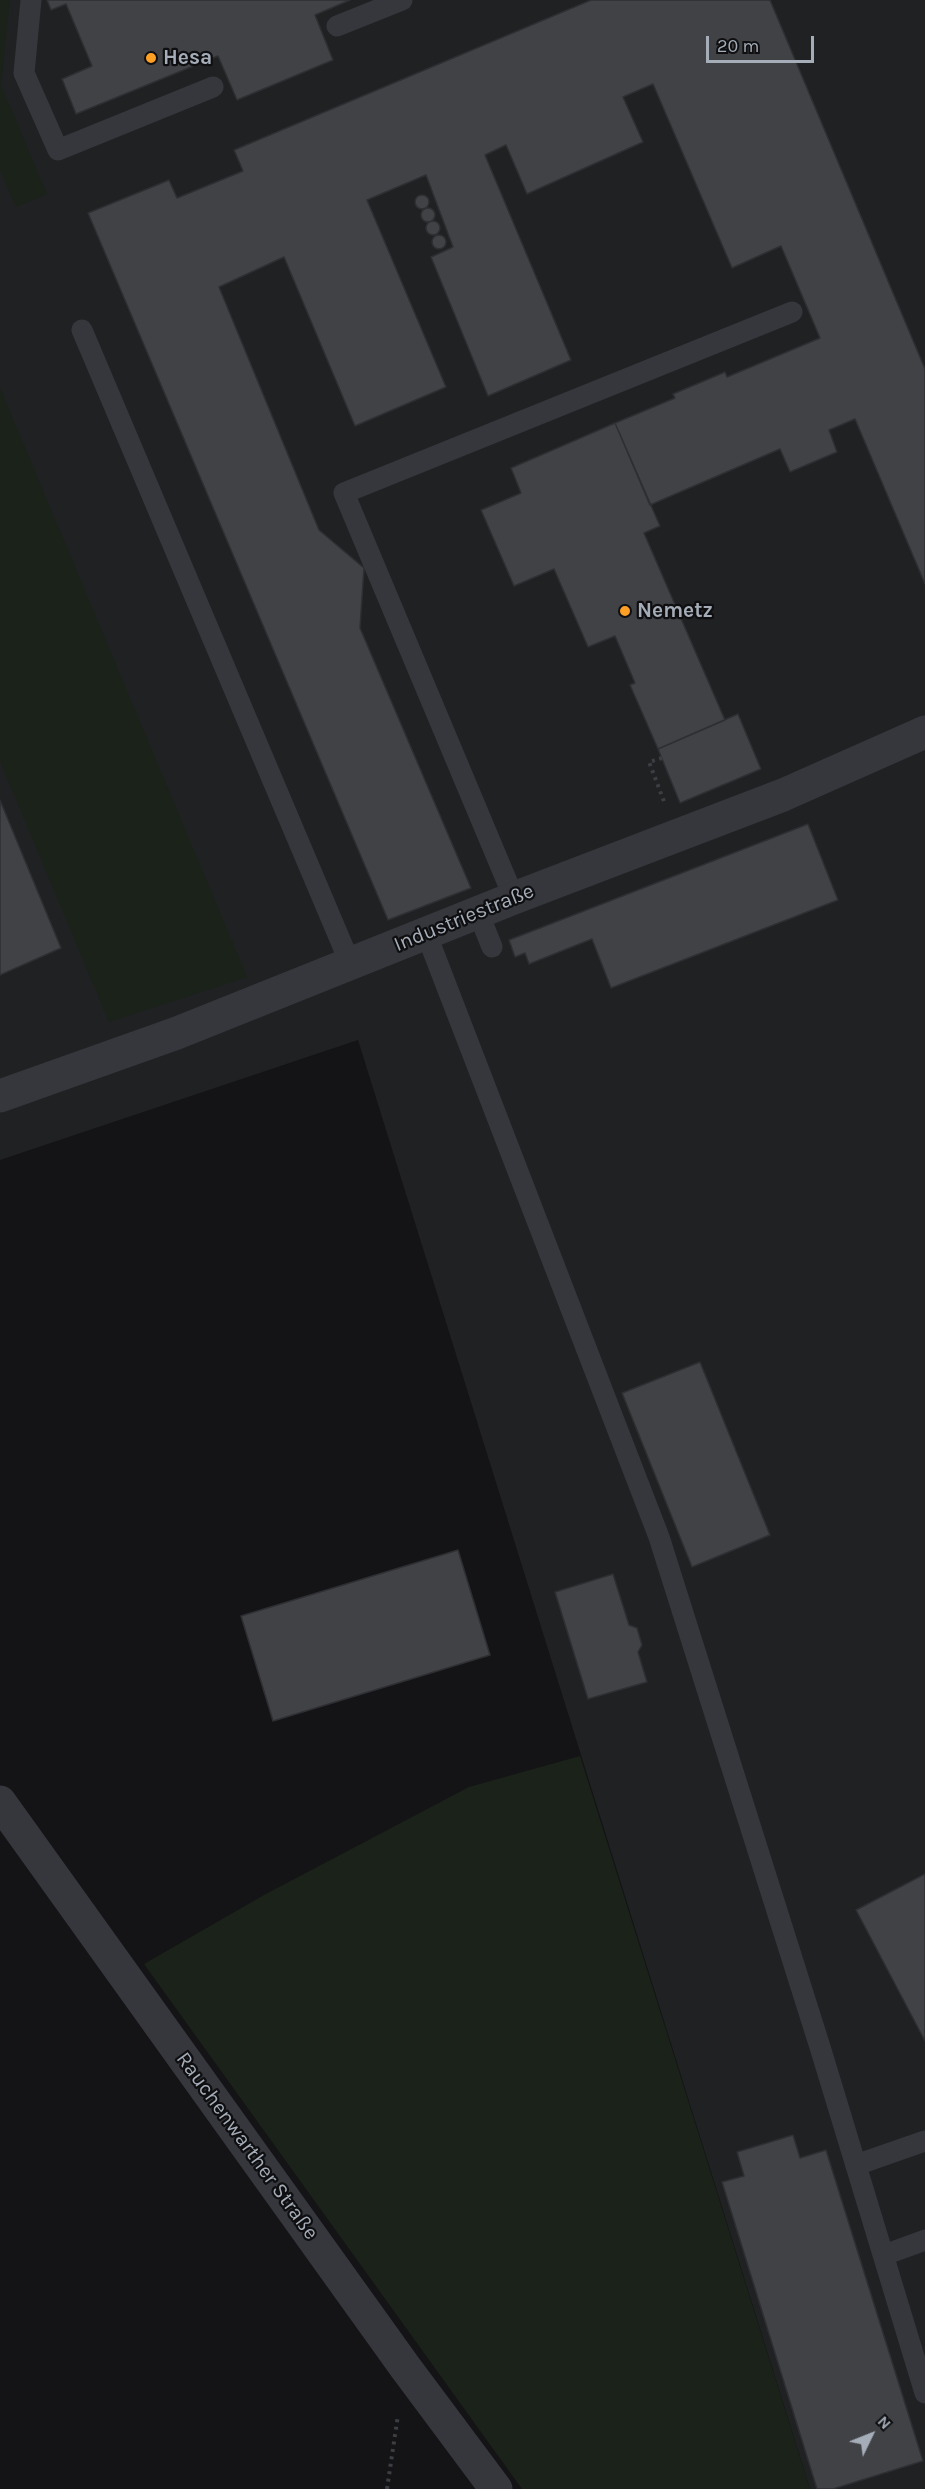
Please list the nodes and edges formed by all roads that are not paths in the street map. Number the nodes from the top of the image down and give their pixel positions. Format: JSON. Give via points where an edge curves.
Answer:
{"nodes":[{"id":1,"x":31,"y":0,"type":"edge"},
{"id":2,"x":402,"y":0,"type":"edge"},
{"id":3,"x":337,"y":26,"type":"dead end"},
{"id":4,"x":213,"y":87,"type":"dead end"},
{"id":5,"x":792,"y":312,"type":"dead end"},
{"id":6,"x":82,"y":330,"type":"dead end"},
{"id":7,"x":923,"y":740,"type":"edge"},
{"id":8,"x":514,"y":898,"type":"junction"},
{"id":9,"x":478,"y":912,"type":"junction"},
{"id":10,"x":426,"y":933,"type":"junction"},
{"id":11,"x":492,"y":947,"type":"dead end"},
{"id":12,"x":350,"y":963,"type":"junction"},
{"id":13,"x":1,"y":1093,"type":"edge"},
{"id":14,"x":0,"y":1802,"type":"edge"},
{"id":15,"x":925,"y":2141,"type":"edge"},
{"id":16,"x":856,"y":2165,"type":"junction"},
{"id":17,"x":925,"y":2240,"type":"edge"},
{"id":18,"x":884,"y":2255,"type":"junction"},
{"id":19,"x":924,"y":2384,"type":"edge"},
{"id":20,"x":496,"y":2489,"type":"edge"}],
"edges":[{"from":1,"to":4,"type":"lane","via":[[24,73],[58,150]]},
{"from":2,"to":3,"type":"lane"},
{"from":5,"to":8,"type":"lane","via":[[344,493]]},
{"from":6,"to":12,"type":"lane"},
{"from":7,"to":8,"type":"street","name":"Industriestraße"},
{"from":8,"to":9,"type":"street","name":"Industriestraße"},
{"from":9,"to":10,"type":"street","name":"Industriestraße"},
{"from":9,"to":11,"type":"lane"},
{"from":10,"to":12,"type":"street","name":"Industriestraße"},
{"from":10,"to":16,"type":"lane","via":[[659,1537]]},
{"from":12,"to":13,"type":"street","name":"Industriestraße","via":[[177,1033]]},
{"from":14,"to":20,"type":"street","name":"Rauchenwarther Straße"},
{"from":15,"to":16,"type":"lane"},
{"from":16,"to":18,"type":"lane"},
{"from":17,"to":18,"type":"lane"},
{"from":18,"to":19,"type":"lane"}]}
